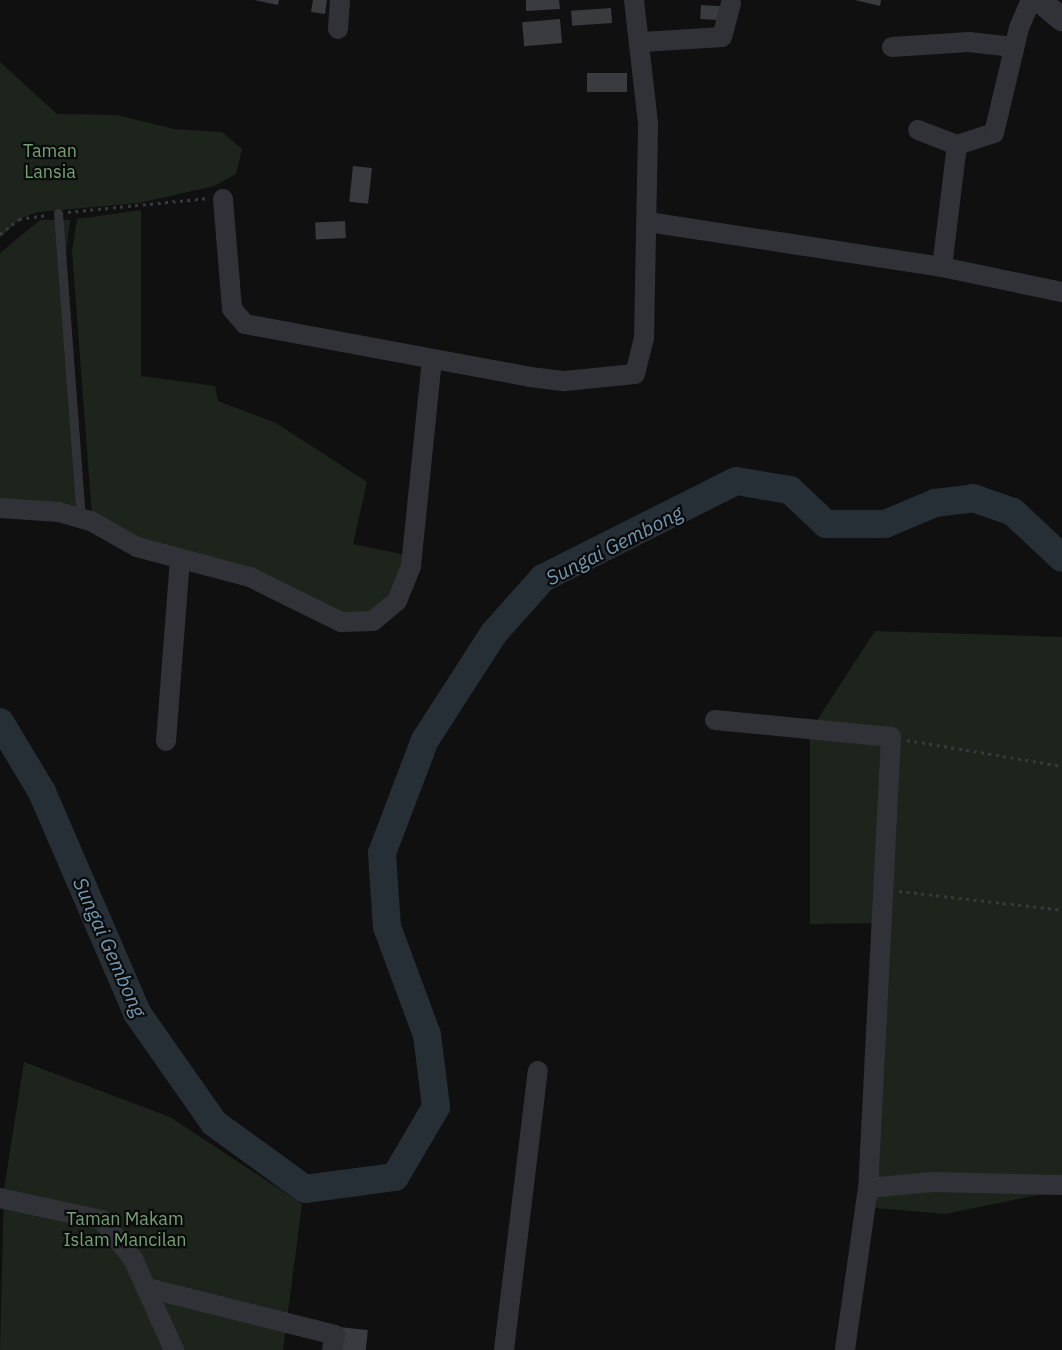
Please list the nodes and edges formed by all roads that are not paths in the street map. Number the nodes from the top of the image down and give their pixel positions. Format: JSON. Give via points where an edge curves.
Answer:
{"nodes":[{"id":1,"x":340,"y":0,"type":"edge"},
{"id":2,"x":634,"y":0,"type":"edge"},
{"id":3,"x":1031,"y":0,"type":"edge"},
{"id":4,"x":1039,"y":0,"type":"edge"},
{"id":5,"x":731,"y":3,"type":"dead end"},
{"id":6,"x":1062,"y":20,"type":"edge"},
{"id":7,"x":338,"y":29,"type":"dead end"},
{"id":8,"x":642,"y":42,"type":"junction"},
{"id":9,"x":892,"y":47,"type":"dead end"},
{"id":10,"x":1014,"y":47,"type":"junction"},
{"id":11,"x":918,"y":130,"type":"dead end"},
{"id":12,"x":957,"y":145,"type":"junction"},
{"id":13,"x":223,"y":199,"type":"road end"},
{"id":14,"x":58,"y":213,"type":"road end"},
{"id":15,"x":648,"y":222,"type":"junction"},
{"id":16,"x":942,"y":267,"type":"junction"},
{"id":17,"x":1062,"y":292,"type":"edge"},
{"id":18,"x":432,"y":359,"type":"junction"},
{"id":19,"x":0,"y":508,"type":"edge"},
{"id":20,"x":81,"y":518,"type":"junction"},
{"id":21,"x":180,"y":561,"type":"junction"},
{"id":22,"x":715,"y":720,"type":"dead end"},
{"id":23,"x":166,"y":741,"type":"dead end"},
{"id":24,"x":538,"y":1071,"type":"dead end"},
{"id":25,"x":1062,"y":1185,"type":"edge"},
{"id":26,"x":868,"y":1188,"type":"junction"},
{"id":27,"x":0,"y":1198,"type":"edge"},
{"id":28,"x":147,"y":1288,"type":"junction"},
{"id":29,"x":174,"y":1350,"type":"edge"},
{"id":30,"x":332,"y":1350,"type":"edge"},
{"id":31,"x":504,"y":1350,"type":"edge"},
{"id":32,"x":844,"y":1350,"type":"edge"}],
"edges":[{"from":1,"to":7,"type":"street"},
{"from":2,"to":8,"type":"street"},
{"from":3,"to":10,"type":"street"},
{"from":4,"to":6,"type":"street"},
{"from":5,"to":8,"type":"street","via":[[722,37]]},
{"from":8,"to":15,"type":"street"},
{"from":9,"to":10,"type":"street","via":[[969,42]]},
{"from":10,"to":12,"type":"street","via":[[994,133]]},
{"from":11,"to":12,"type":"street"},
{"from":12,"to":16,"type":"street"},
{"from":13,"to":18,"type":"street","via":[[232,309],[239,321]]},
{"from":14,"to":20,"type":"lane"},
{"from":15,"to":16,"type":"street"},
{"from":15,"to":18,"type":"street","via":[[644,338],[635,374],[565,381]]},
{"from":16,"to":17,"type":"street"},
{"from":18,"to":21,"type":"street","via":[[411,566],[386,613],[363,624],[341,622],[250,577]]},
{"from":19,"to":20,"type":"street"},
{"from":20,"to":21,"type":"street","via":[[136,548]]},
{"from":21,"to":23,"type":"street"},
{"from":22,"to":26,"type":"street","via":[[891,737]]},
{"from":24,"to":31,"type":"street"},
{"from":25,"to":26,"type":"street","via":[[932,1182]]},
{"from":26,"to":32,"type":"street"},
{"from":27,"to":28,"type":"street","via":[[102,1220]]},
{"from":28,"to":29,"type":"street"},
{"from":28,"to":30,"type":"street","via":[[335,1335]]}]}
